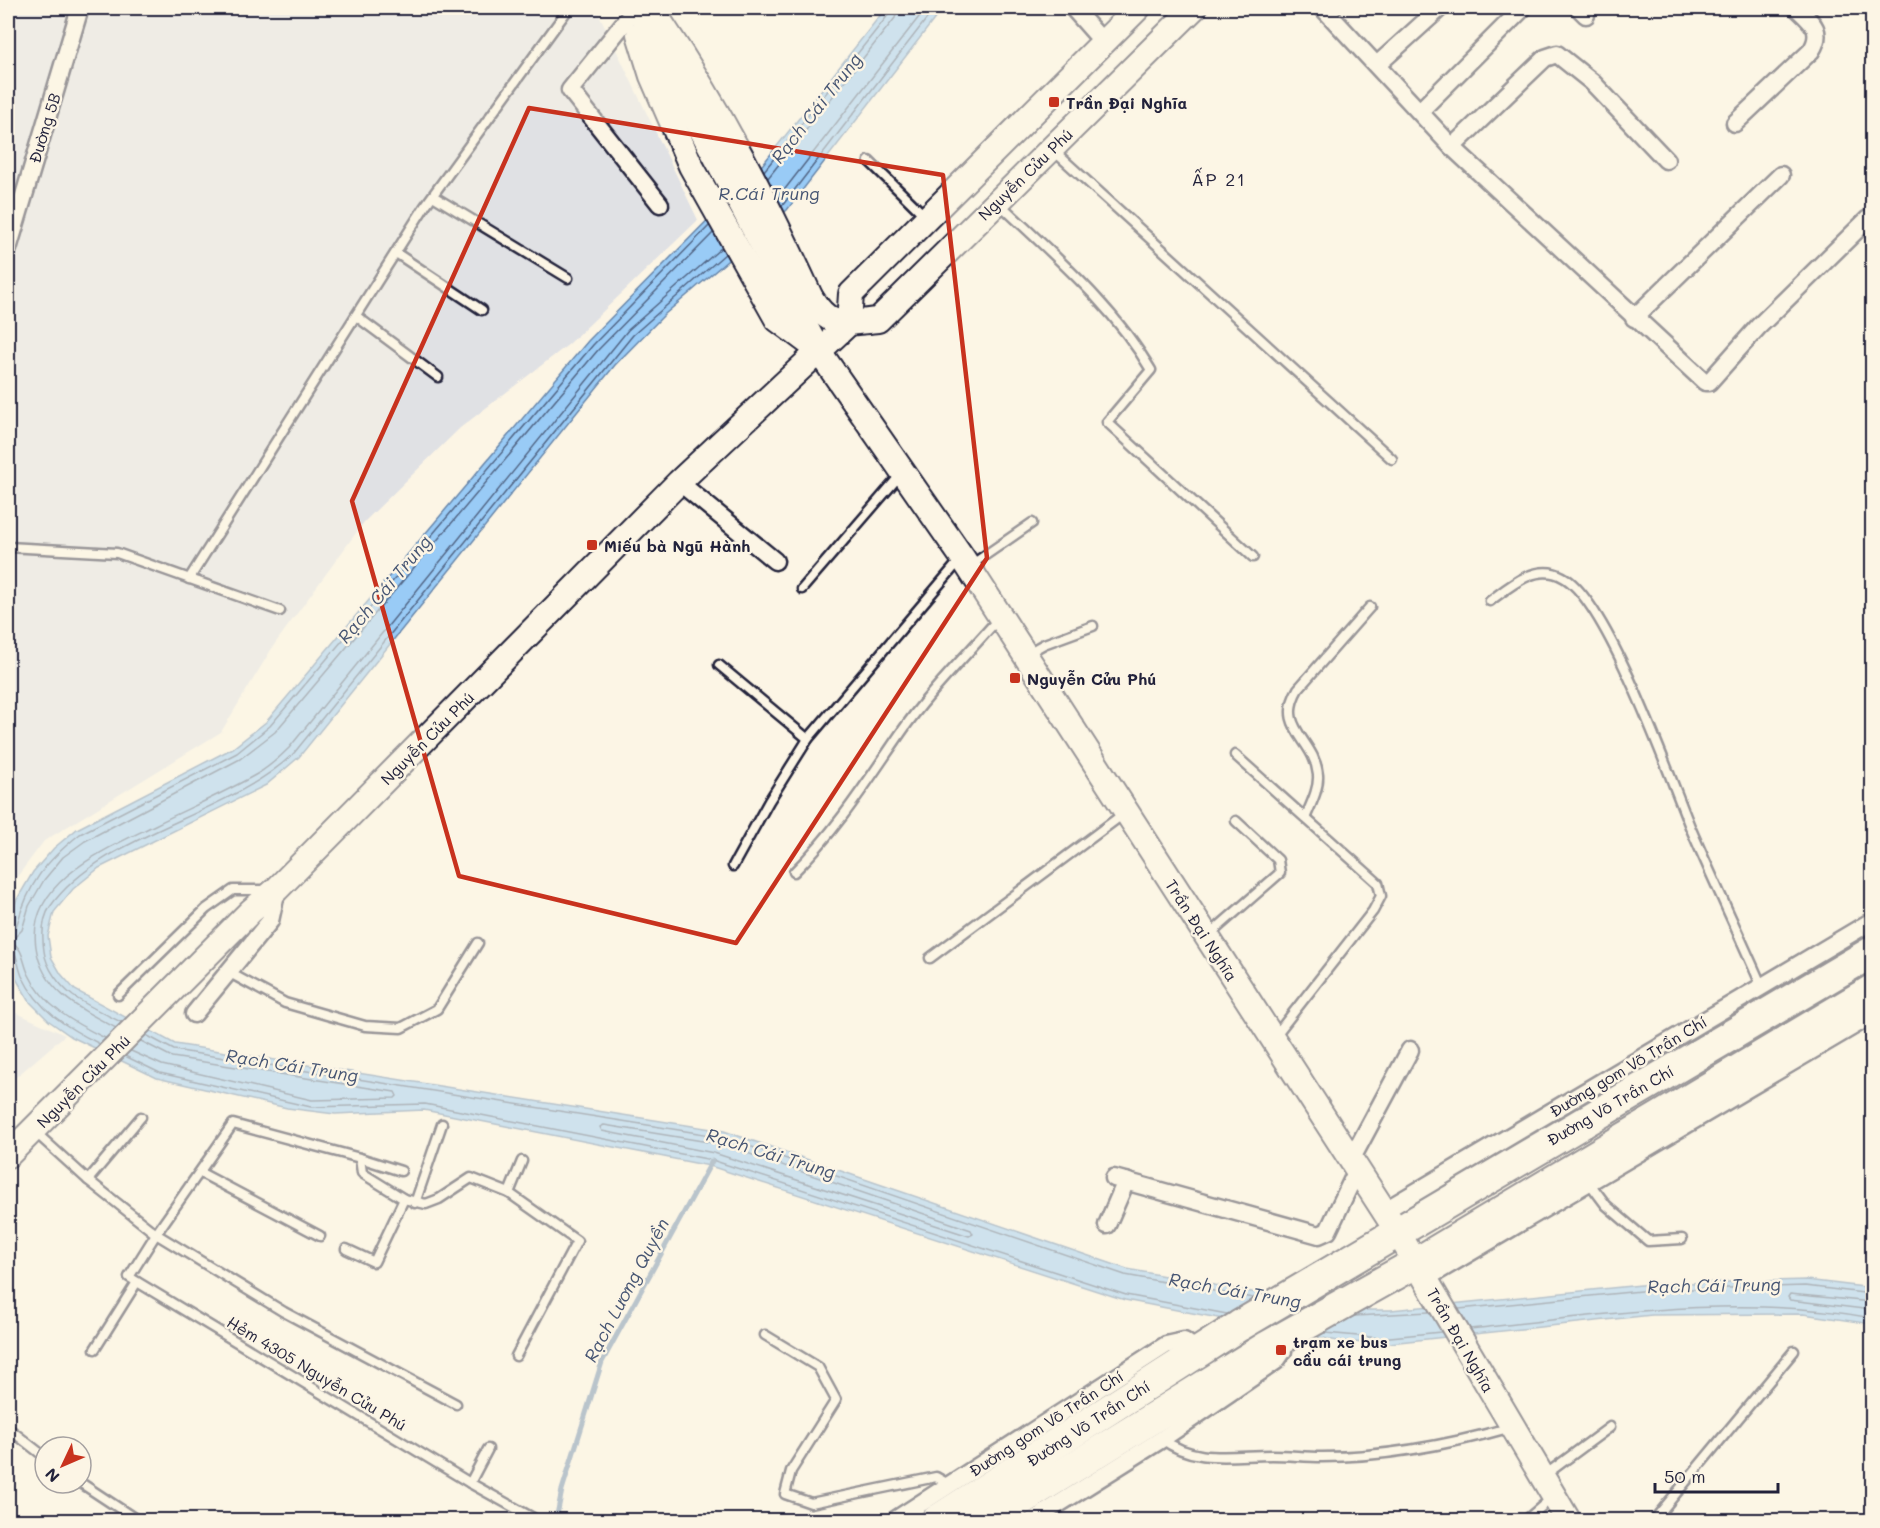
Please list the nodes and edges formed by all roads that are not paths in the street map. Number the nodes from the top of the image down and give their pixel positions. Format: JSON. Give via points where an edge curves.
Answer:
{"nodes":[{"id":1,"x":80,"y":8,"type":"edge"},
{"id":2,"x":569,"y":8,"type":"edge"},
{"id":3,"x":1073,"y":8,"type":"edge"},
{"id":4,"x":1138,"y":8,"type":"edge"},
{"id":5,"x":1194,"y":8,"type":"edge"},
{"id":6,"x":1323,"y":8,"type":"edge"},
{"id":7,"x":1440,"y":8,"type":"edge"},
{"id":8,"x":1523,"y":8,"type":"edge"},
{"id":9,"x":1797,"y":8,"type":"edge"},
{"id":10,"x":638,"y":9,"type":"edge"},
{"id":11,"x":1103,"y":42,"type":"junction"},
{"id":12,"x":1377,"y":65,"type":"junction"},
{"id":13,"x":1420,"y":111,"type":"junction"},
{"id":14,"x":1735,"y":123,"type":"dead end"},
{"id":15,"x":1452,"y":147,"type":"junction"},
{"id":16,"x":1051,"y":149,"type":"junction"},
{"id":17,"x":1666,"y":160,"type":"dead end"},
{"id":18,"x":869,"y":161,"type":"dead end"},
{"id":19,"x":1781,"y":175,"type":"dead end"},
{"id":20,"x":433,"y":196,"type":"junction"},
{"id":21,"x":997,"y":201,"type":"junction"},
{"id":22,"x":660,"y":204,"type":"dead end"},
{"id":23,"x":927,"y":218,"type":"junction"},
{"id":24,"x":1868,"y":219,"type":"dead end"},
{"id":25,"x":773,"y":241,"type":"junction"},
{"id":26,"x":8,"y":249,"type":"edge"},
{"id":27,"x":396,"y":253,"type":"junction"},
{"id":28,"x":568,"y":278,"type":"dead end"},
{"id":29,"x":811,"y":298,"type":"junction"},
{"id":30,"x":482,"y":310,"type":"dead end"},
{"id":31,"x":356,"y":316,"type":"junction"},
{"id":32,"x":1634,"y":318,"type":"junction"},
{"id":33,"x":777,"y":319,"type":"junction"},
{"id":34,"x":849,"y":323,"type":"junction"},
{"id":35,"x":818,"y":350,"type":"junction"},
{"id":36,"x":438,"y":377,"type":"dead end"},
{"id":37,"x":787,"y":380,"type":"junction"},
{"id":38,"x":1392,"y":459,"type":"dead end"},
{"id":39,"x":902,"y":472,"type":"junction"},
{"id":40,"x":679,"y":482,"type":"junction"},
{"id":41,"x":1032,"y":524,"type":"dead end"},
{"id":42,"x":8,"y":547,"type":"edge"},
{"id":43,"x":1253,"y":557,"type":"dead end"},
{"id":44,"x":775,"y":561,"type":"dead end"},
{"id":45,"x":965,"y":562,"type":"junction"},
{"id":46,"x":189,"y":579,"type":"junction"},
{"id":47,"x":802,"y":589,"type":"dead end"},
{"id":48,"x":1490,"y":601,"type":"dead end"},
{"id":49,"x":1370,"y":608,"type":"dead end"},
{"id":50,"x":280,"y":611,"type":"dead end"},
{"id":51,"x":1000,"y":616,"type":"junction"},
{"id":52,"x":1094,"y":626,"type":"dead end"},
{"id":53,"x":1025,"y":655,"type":"junction"},
{"id":54,"x":719,"y":664,"type":"dead end"},
{"id":55,"x":808,"y":739,"type":"junction"},
{"id":56,"x":1235,"y":754,"type":"dead end"},
{"id":57,"x":1126,"y":812,"type":"junction"},
{"id":58,"x":1306,"y":816,"type":"junction"},
{"id":59,"x":1236,"y":821,"type":"dead end"},
{"id":60,"x":733,"y":866,"type":"dead end"},
{"id":61,"x":794,"y":872,"type":"dead end"},
{"id":62,"x":277,"y":890,"type":"junction"},
{"id":63,"x":1872,"y":921,"type":"edge"},
{"id":64,"x":1207,"y":937,"type":"junction"},
{"id":65,"x":478,"y":943,"type":"dead end"},
{"id":66,"x":1872,"y":952,"type":"edge"},
{"id":67,"x":930,"y":958,"type":"dead end"},
{"id":68,"x":228,"y":972,"type":"junction"},
{"id":69,"x":1762,"y":987,"type":"junction"},
{"id":70,"x":1872,"y":990,"type":"edge"},
{"id":71,"x":118,"y":995,"type":"dead end"},
{"id":72,"x":194,"y":1014,"type":"dead end"},
{"id":73,"x":1872,"y":1015,"type":"edge"},
{"id":74,"x":1273,"y":1039,"type":"junction"},
{"id":75,"x":1410,"y":1050,"type":"dead end"},
{"id":76,"x":141,"y":1118,"type":"dead end"},
{"id":77,"x":442,"y":1124,"type":"dead end"},
{"id":78,"x":34,"y":1131,"type":"junction"},
{"id":79,"x":8,"y":1155,"type":"edge"},
{"id":80,"x":360,"y":1158,"type":"junction"},
{"id":81,"x":522,"y":1161,"type":"dead end"},
{"id":82,"x":1354,"y":1165,"type":"junction"},
{"id":83,"x":401,"y":1172,"type":"dead end"},
{"id":84,"x":201,"y":1173,"type":"junction"},
{"id":85,"x":1583,"y":1174,"type":"junction"},
{"id":86,"x":88,"y":1180,"type":"junction"},
{"id":87,"x":509,"y":1193,"type":"junction"},
{"id":88,"x":404,"y":1199,"type":"junction"},
{"id":89,"x":415,"y":1203,"type":"junction"},
{"id":90,"x":1390,"y":1221,"type":"junction"},
{"id":91,"x":1107,"y":1225,"type":"dead end"},
{"id":92,"x":156,"y":1234,"type":"junction"},
{"id":93,"x":320,"y":1236,"type":"dead end"},
{"id":94,"x":1682,"y":1239,"type":"dead end"},
{"id":95,"x":346,"y":1249,"type":"dead end"},
{"id":96,"x":1424,"y":1277,"type":"junction"},
{"id":97,"x":136,"y":1282,"type":"junction"},
{"id":98,"x":765,"y":1335,"type":"dead end"},
{"id":99,"x":1276,"y":1342,"type":"junction"},
{"id":100,"x":95,"y":1349,"type":"dead end"},
{"id":101,"x":1199,"y":1352,"type":"junction"},
{"id":102,"x":1794,"y":1352,"type":"dead end"},
{"id":103,"x":516,"y":1356,"type":"dead end"},
{"id":104,"x":456,"y":1404,"type":"dead end"},
{"id":105,"x":1513,"y":1427,"type":"junction"},
{"id":106,"x":1610,"y":1427,"type":"dead end"},
{"id":107,"x":8,"y":1428,"type":"edge"},
{"id":108,"x":1162,"y":1439,"type":"junction"},
{"id":109,"x":33,"y":1448,"type":"edge"},
{"id":110,"x":488,"y":1449,"type":"dead end"},
{"id":111,"x":470,"y":1483,"type":"junction"},
{"id":112,"x":950,"y":1485,"type":"junction"},
{"id":113,"x":1548,"y":1487,"type":"junction"},
{"id":114,"x":93,"y":1491,"type":"edge"},
{"id":115,"x":136,"y":1521,"type":"edge"},
{"id":116,"x":533,"y":1521,"type":"edge"},
{"id":117,"x":895,"y":1521,"type":"edge"},
{"id":118,"x":937,"y":1521,"type":"edge"},
{"id":119,"x":989,"y":1521,"type":"edge"},
{"id":120,"x":1033,"y":1521,"type":"edge"},
{"id":121,"x":1526,"y":1521,"type":"edge"},
{"id":122,"x":1568,"y":1521,"type":"edge"},
{"id":123,"x":1654,"y":1521,"type":"edge"}],
"edges":[{"from":1,"to":26,"type":"street","name":"Đường 5B"},
{"from":2,"to":20,"type":"lane"},
{"from":3,"to":11,"type":"street"},
{"from":4,"to":11,"type":"main road"},
{"from":5,"to":16,"type":"main road","name":"Nguyễn Cửu Phú"},
{"from":6,"to":12,"type":"street"},
{"from":7,"to":12,"type":"street"},
{"from":8,"to":13,"type":"street"},
{"from":9,"to":14,"type":"street","via":[[1813,23],[1818,40]]},
{"from":10,"to":22,"type":"street","via":[[570,90]]},
{"from":10,"to":25,"type":"main road","name":"Trần Đại Nghĩa","via":[[704,86],[729,156]]},
{"from":10,"to":33,"type":"main road","name":"Trần Đại Nghĩa","via":[[652,76],[691,166]]},
{"from":11,"to":23,"type":"main road"},
{"from":12,"to":13,"type":"street"},
{"from":13,"to":15,"type":"street"},
{"from":15,"to":17,"type":"street","via":[[1545,58],[1557,54],[1592,82]]},
{"from":15,"to":32,"type":"street"},
{"from":16,"to":21,"type":"main road","name":"Nguyễn Cửu Phú"},
{"from":16,"to":38,"type":"lane"},
{"from":18,"to":23,"type":"lane"},
{"from":19,"to":32,"type":"street"},
{"from":20,"to":27,"type":"lane"},
{"from":20,"to":28,"type":"lane"},
{"from":21,"to":34,"type":"main road","name":"Nguyễn Cửu Phú","via":[[878,320]]},
{"from":21,"to":43,"type":"lane","via":[[1087,288],[1137,346],[1151,370],[1107,422]]},
{"from":23,"to":34,"type":"main road","via":[[851,294]]},
{"from":24,"to":32,"type":"street","via":[[1708,382],[1700,380]]},
{"from":25,"to":29,"type":"main road","name":"Trần Đại Nghĩa"},
{"from":25,"to":35,"type":"main road","name":"Trần Đại Nghĩa"},
{"from":27,"to":30,"type":"lane"},
{"from":27,"to":31,"type":"lane"},
{"from":29,"to":34,"type":"main road","via":[[827,319]]},
{"from":29,"to":35,"type":"main road","name":"Trần Đại Nghĩa"},
{"from":31,"to":36,"type":"lane"},
{"from":31,"to":46,"type":"lane"},
{"from":33,"to":35,"type":"main road","name":"Trần Đại Nghĩa"},
{"from":33,"to":37,"type":"main road","via":[[793,354]]},
{"from":34,"to":35,"type":"main road","name":"Nguyễn Cửu Phú"},
{"from":35,"to":37,"type":"main road","name":"Nguyễn Cửu Phú"},
{"from":35,"to":39,"type":"main road","name":"Trần Đại Nghĩa"},
{"from":37,"to":40,"type":"main road","name":"Nguyễn Cửu Phú"},
{"from":39,"to":45,"type":"main road","name":"Trần Đại Nghĩa"},
{"from":39,"to":47,"type":"lane"},
{"from":40,"to":44,"type":"street"},
{"from":40,"to":62,"type":"main road","name":"Nguyễn Cửu Phú"},
{"from":41,"to":45,"type":"lane"},
{"from":42,"to":46,"type":"lane","via":[[117,553]]},
{"from":45,"to":51,"type":"main road","name":"Trần Đại Nghĩa"},
{"from":45,"to":55,"type":"lane"},
{"from":46,"to":50,"type":"lane"},
{"from":48,"to":69,"type":"lane","via":[[1525,577],[1549,572],[1562,576],[1584,596],[1600,619],[1643,711]]},
{"from":49,"to":58,"type":"lane","via":[[1290,702],[1289,714],[1318,775]]},
{"from":51,"to":53,"type":"main road","name":"Trần Đại Nghĩa"},
{"from":51,"to":61,"type":"lane","via":[[901,733],[827,837]]},
{"from":52,"to":53,"type":"lane"},
{"from":53,"to":57,"type":"main road","name":"Trần Đại Nghĩa"},
{"from":54,"to":55,"type":"lane"},
{"from":55,"to":60,"type":"lane"},
{"from":56,"to":58,"type":"lane"},
{"from":57,"to":64,"type":"main road","name":"Trần Đại Nghĩa"},
{"from":57,"to":67,"type":"lane"},
{"from":58,"to":74,"type":"lane","via":[[1378,883],[1381,896]]},
{"from":59,"to":64,"type":"lane","via":[[1278,860],[1281,873]]},
{"from":62,"to":68,"type":"street","via":[[270,921]]},
{"from":62,"to":71,"type":"lane","via":[[233,890],[206,909]]},
{"from":62,"to":78,"type":"main road","name":"Nguyễn Cửu Phú","via":[[251,911]]},
{"from":63,"to":69,"type":"street","name":"Đường gom Võ Trần Chí"},
{"from":64,"to":74,"type":"main road","name":"Trần Đại Nghĩa"},
{"from":65,"to":68,"type":"lane","via":[[437,1009],[401,1028],[364,1026],[285,1003]]},
{"from":66,"to":90,"type":"highway","name":"Đường Võ Trần Chí"},
{"from":68,"to":72,"type":"street"},
{"from":69,"to":90,"type":"street","name":"Đường gom Võ Trần Chí"},
{"from":70,"to":85,"type":"highway"},
{"from":73,"to":85,"type":"street"},
{"from":74,"to":82,"type":"main road","name":"Trần Đại Nghĩa"},
{"from":75,"to":82,"type":"street"},
{"from":76,"to":86,"type":"lane"},
{"from":77,"to":89,"type":"lane"},
{"from":78,"to":79,"type":"main road","name":"Nguyễn Cửu Phú"},
{"from":78,"to":86,"type":"lane"},
{"from":80,"to":83,"type":"lane"},
{"from":80,"to":84,"type":"lane","via":[[232,1124]]},
{"from":80,"to":88,"type":"lane","via":[[362,1173]]},
{"from":81,"to":87,"type":"lane"},
{"from":82,"to":90,"type":"main road","name":"Trần Đại Nghĩa"},
{"from":82,"to":91,"type":"street","via":[[1328,1231],[1319,1235],[1120,1179]]},
{"from":84,"to":92,"type":"lane"},
{"from":84,"to":93,"type":"lane"},
{"from":85,"to":94,"type":"lane","via":[[1606,1205],[1648,1241]]},
{"from":85,"to":96,"type":"highway"},
{"from":86,"to":92,"type":"lane"},
{"from":87,"to":89,"type":"lane","via":[[471,1178],[433,1202]]},
{"from":87,"to":103,"type":"lane","via":[[577,1241]]},
{"from":88,"to":89,"type":"lane"},
{"from":88,"to":95,"type":"lane","via":[[374,1262]]},
{"from":90,"to":96,"type":"main road","name":"Trần Đại Nghĩa"},
{"from":90,"to":101,"type":"highway","name":"Đường Võ Trần Chí","via":[[1348,1259]]},
{"from":92,"to":97,"type":"lane","via":[[129,1277]]},
{"from":92,"to":104,"type":"lane","via":[[277,1308]]},
{"from":96,"to":99,"type":"highway","name":"Đường Võ Trần Chí","via":[[1367,1291]]},
{"from":96,"to":105,"type":"main road","name":"Trần Đại Nghĩa"},
{"from":97,"to":100,"type":"lane"},
{"from":97,"to":111,"type":"lane","name":"Hẻm 4305 Nguyễn Cửu Phú"},
{"from":98,"to":112,"type":"lane","via":[[818,1367],[836,1400],[791,1471],[785,1494],[811,1503],[936,1478]]},
{"from":99,"to":108,"type":"street","via":[[1283,1351],[1278,1359]]},
{"from":99,"to":119,"type":"highway","name":"Đường Võ Trần Chí"},
{"from":101,"to":112,"type":"street","name":"Đường gom Võ Trần Chí","via":[[1184,1341],[1166,1345]]},
{"from":101,"to":118,"type":"highway","name":"Đường Võ Trần Chí"},
{"from":102,"to":123,"type":"lane"},
{"from":105,"to":108,"type":"lane","via":[[1428,1446],[1355,1456],[1195,1456]]},
{"from":105,"to":113,"type":"main road","name":"Trần Đại Nghĩa"},
{"from":106,"to":113,"type":"lane"},
{"from":107,"to":109,"type":"lane"},
{"from":108,"to":120,"type":"street"},
{"from":110,"to":111,"type":"lane"},
{"from":111,"to":116,"type":"lane","name":"Hẻm 4305 Nguyễn Cửu Phú"},
{"from":112,"to":117,"type":"street","name":"Đường gom Võ Trần Chí"},
{"from":113,"to":121,"type":"lane"},
{"from":113,"to":122,"type":"main road","name":"Trần Đại Nghĩa"},
{"from":114,"to":115,"type":"lane"}]}
